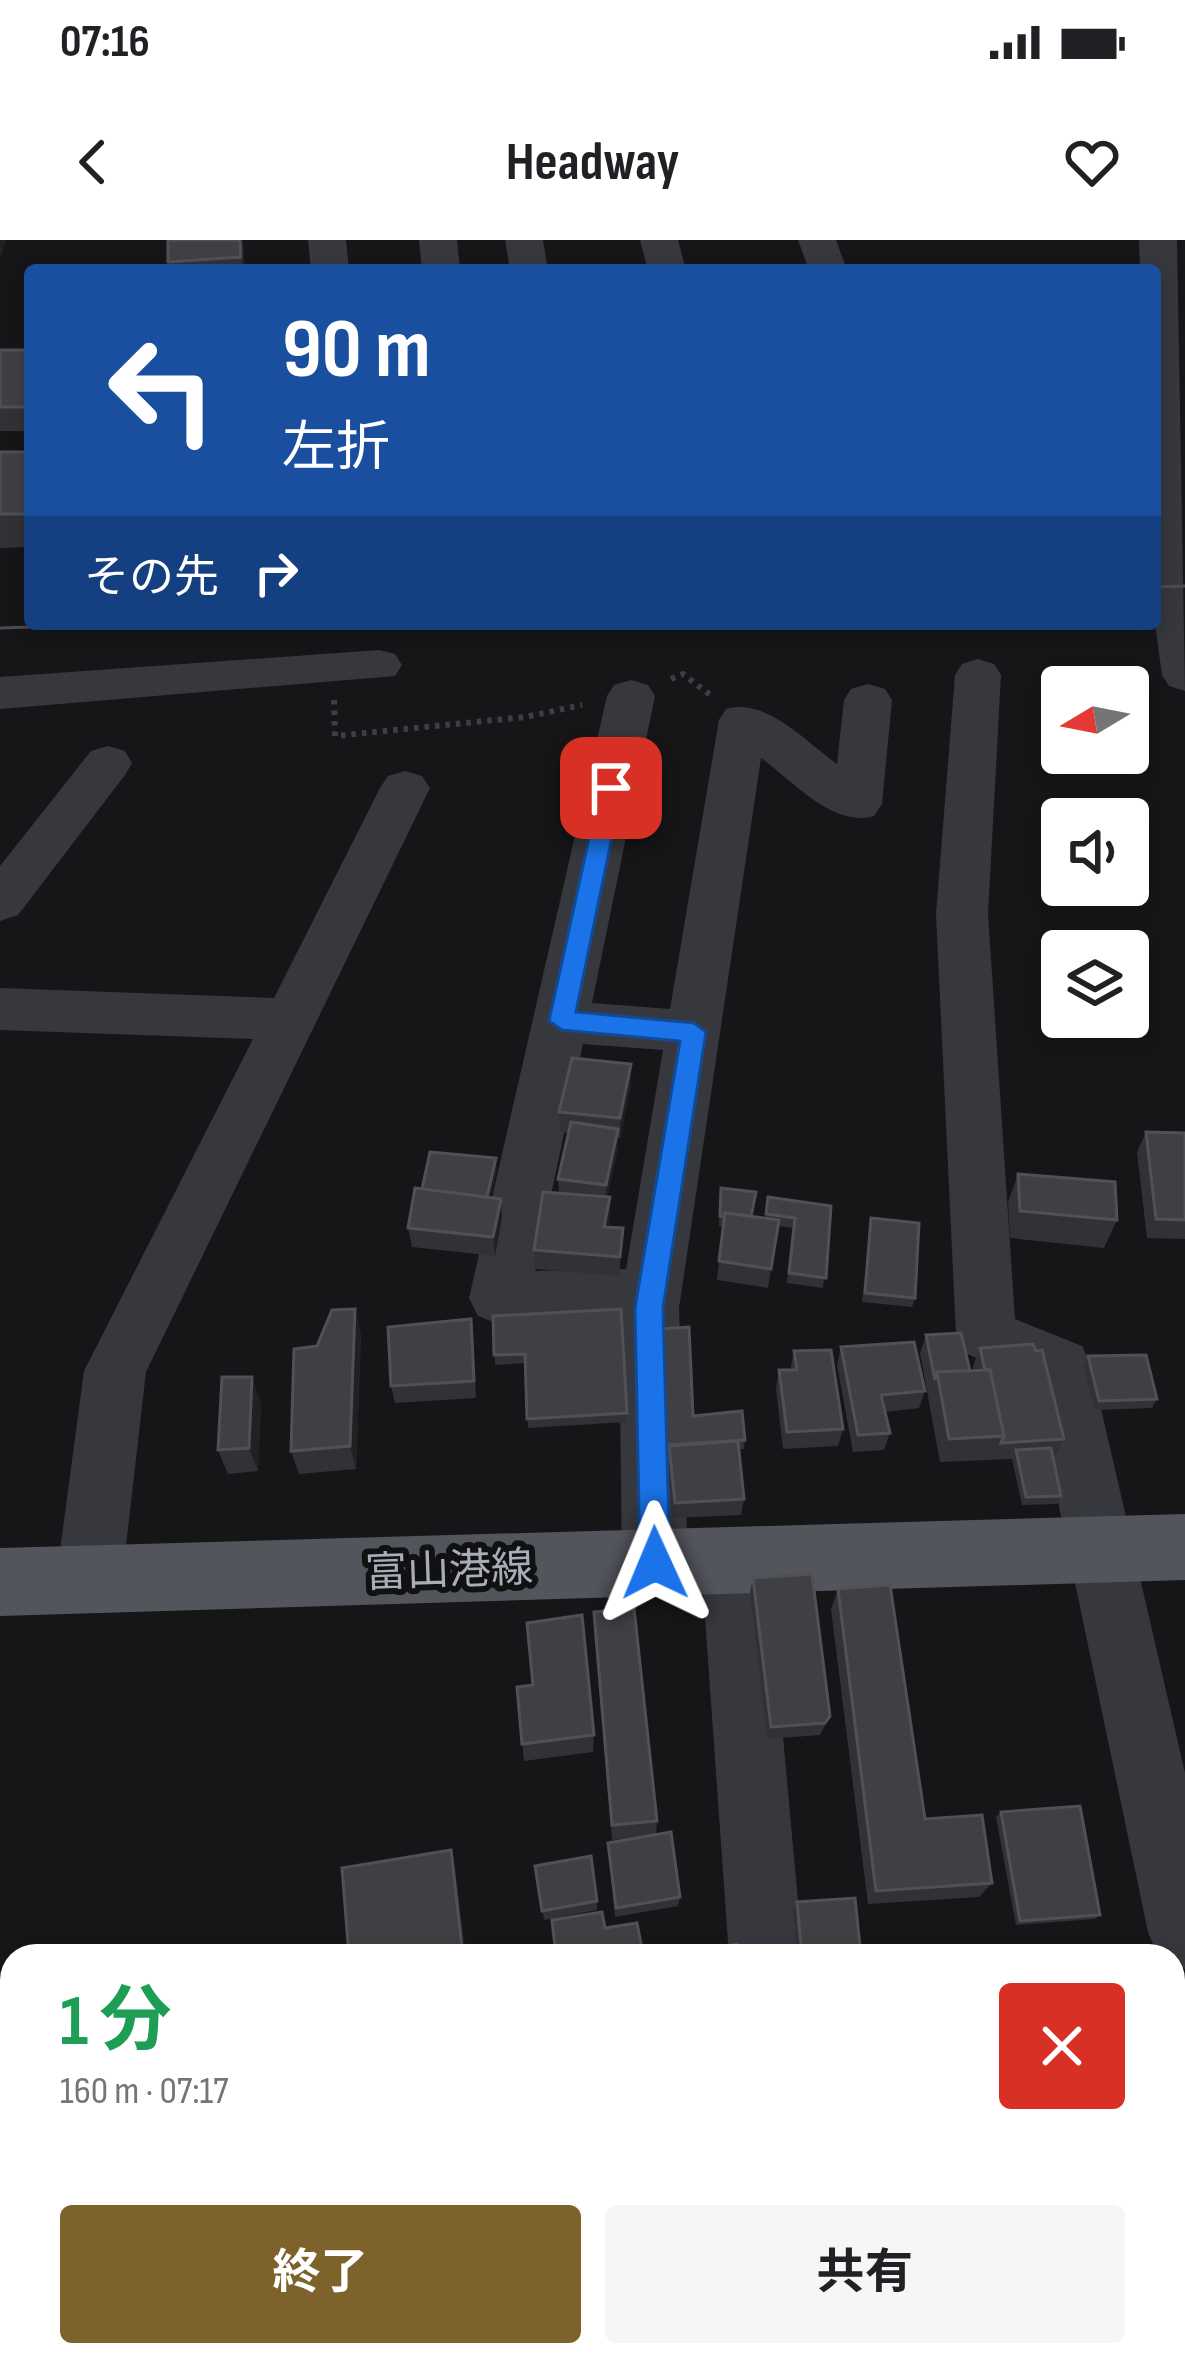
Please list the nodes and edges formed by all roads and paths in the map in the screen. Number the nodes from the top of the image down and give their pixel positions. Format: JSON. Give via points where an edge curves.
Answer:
{"nodes":[{"id":1,"x":1167,"y":248,"type":"edge"},
{"id":2,"x":1166,"y":434,"type":"edge"},
{"id":3,"x":1179,"y":604,"type":"edge"},
{"id":4,"x":356,"y":667,"type":"joint"},
{"id":5,"x":978,"y":675,"type":"dead end"},
{"id":6,"x":1185,"y":675,"type":"edge"},
{"id":7,"x":0,"y":693,"type":"edge"},
{"id":8,"x":631,"y":695,"type":"junction"},
{"id":9,"x":868,"y":700,"type":"dead end"},
{"id":10,"x":743,"y":720,"type":"junction"},
{"id":11,"x":108,"y":763,"type":"dead end"},
{"id":12,"x":405,"y":788,"type":"dead end"},
{"id":13,"x":0,"y":902,"type":"edge"},
{"id":14,"x":0,"y":1009,"type":"edge"},
{"id":15,"x":289,"y":1019,"type":"junction"},
{"id":16,"x":562,"y":1021,"type":"junction"},
{"id":17,"x":694,"y":1032,"type":"junction"},
{"id":18,"x":651,"y":1294,"type":"junction"},
{"id":19,"x":1185,"y":1547,"type":"edge"},
{"id":20,"x":1100,"y":1549,"type":"junction"},
{"id":21,"x":734,"y":1561,"type":"junction"},
{"id":22,"x":655,"y":1563,"type":"junction"},
{"id":23,"x":89,"y":1580,"type":"junction"},
{"id":24,"x":0,"y":1582,"type":"edge"},
{"id":25,"x":1175,"y":1842,"type":"edge"},
{"id":26,"x":1185,"y":1932,"type":"edge"},
{"id":27,"x":765,"y":1944,"type":"edge"}],
"edges":[{"from":1,"to":2,"type":"street"},
{"from":2,"to":3,"type":"street","via":[[1162,526]]},
{"from":3,"to":6,"type":"street"},
{"from":4,"to":7,"type":"street"},
{"from":4,"to":8,"type":"path","via":[[335,736],[525,717]]},
{"from":5,"to":20,"type":"street","via":[[962,914],[986,1334],[1060,1365]]},
{"from":8,"to":10,"type":"path","via":[[683,674]]},
{"from":8,"to":16,"type":"street"},
{"from":9,"to":10,"type":"street","via":[[857,804]]},
{"from":10,"to":17,"type":"street"},
{"from":11,"to":13,"type":"street"},
{"from":12,"to":15,"type":"street"},
{"from":14,"to":15,"type":"street"},
{"from":15,"to":23,"type":"street","via":[[115,1371]]},
{"from":16,"to":17,"type":"street"},
{"from":16,"to":18,"type":"street","via":[[500,1298]]},
{"from":17,"to":18,"type":"street"},
{"from":18,"to":22,"type":"street"},
{"from":19,"to":20,"type":"main road","name":"富山港線"},
{"from":20,"to":21,"type":"main road","name":"富山港線"},
{"from":20,"to":25,"type":"street"},
{"from":21,"to":22,"type":"main road","name":"富山港線"},
{"from":21,"to":27,"type":"street"},
{"from":22,"to":23,"type":"main road","name":"富山港線"},
{"from":23,"to":24,"type":"main road","name":"富山港線"},
{"from":25,"to":26,"type":"street"}]}
